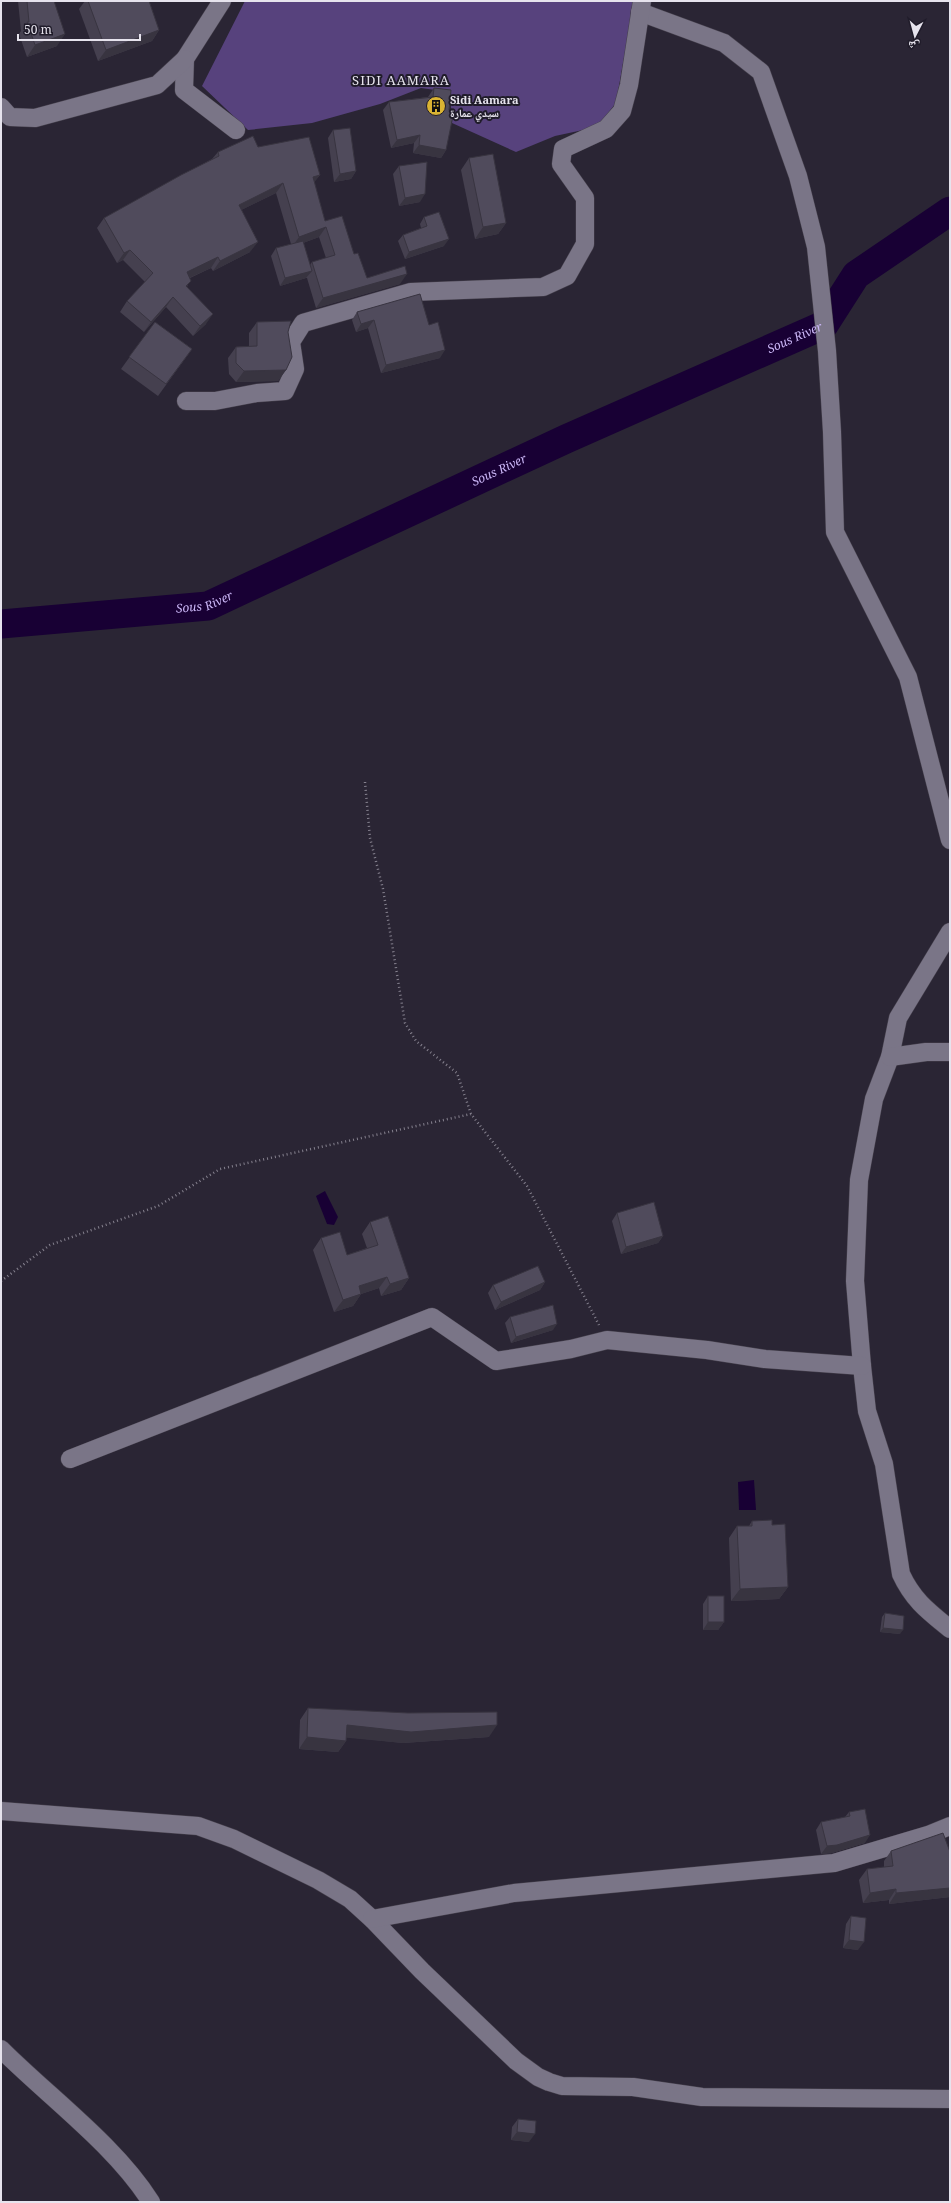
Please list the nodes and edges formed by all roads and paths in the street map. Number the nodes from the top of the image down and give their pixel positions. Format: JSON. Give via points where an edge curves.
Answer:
{"nodes":[{"id":1,"x":222,"y":1,"type":"edge"},
{"id":2,"x":641,"y":6,"type":"edge"},
{"id":3,"x":185,"y":59,"type":"junction"},
{"id":4,"x":1,"y":107,"type":"edge"},
{"id":5,"x":236,"y":130,"type":"dead end"},
{"id":6,"x":186,"y":401,"type":"dead end"},
{"id":7,"x":365,"y":782,"type":"dead end"},
{"id":8,"x":950,"y":840,"type":"edge"},
{"id":9,"x":950,"y":932,"type":"edge"},
{"id":10,"x":950,"y":1052,"type":"edge"},
{"id":11,"x":890,"y":1057,"type":"junction"},
{"id":12,"x":471,"y":1114,"type":"junction"},
{"id":13,"x":1,"y":1281,"type":"edge"},
{"id":14,"x":607,"y":1340,"type":"junction"},
{"id":15,"x":862,"y":1366,"type":"junction"},
{"id":16,"x":70,"y":1459,"type":"dead end"},
{"id":17,"x":950,"y":1629,"type":"edge"},
{"id":18,"x":1,"y":1811,"type":"edge"},
{"id":19,"x":950,"y":1826,"type":"edge"},
{"id":20,"x":372,"y":1919,"type":"junction"},
{"id":21,"x":1,"y":2049,"type":"edge"},
{"id":22,"x":950,"y":2098,"type":"edge"},
{"id":23,"x":151,"y":2202,"type":"edge"}],
"edges":[{"from":1,"to":3,"type":"street"},
{"from":2,"to":6,"type":"street","via":[[629,85],[622,111],[606,129],[563,149],[562,164],[586,198],[585,244],[567,276],[542,288],[410,292],[303,323],[291,342],[295,369],[286,391],[257,393],[215,401]]},
{"from":2,"to":8,"type":"street","via":[[724,43],[761,72],[798,176],[816,247],[828,358],[835,532],[908,677]]},
{"from":3,"to":4,"type":"street","via":[[157,85],[35,118],[10,117]]},
{"from":3,"to":5,"type":"street","via":[[184,90]]},
{"from":7,"to":12,"type":"path","via":[[370,838],[383,889],[405,1023],[416,1041],[457,1073]]},
{"from":9,"to":11,"type":"street","via":[[898,1018]]},
{"from":10,"to":11,"type":"street"},
{"from":11,"to":15,"type":"street","via":[[874,1099],[858,1180],[855,1281]]},
{"from":12,"to":13,"type":"path","via":[[220,1169],[158,1206],[50,1245]]},
{"from":12,"to":14,"type":"path","via":[[527,1186]]},
{"from":14,"to":15,"type":"street","via":[[707,1350],[765,1359]]},
{"from":14,"to":16,"type":"street","via":[[571,1349],[496,1361],[432,1317]]},
{"from":15,"to":17,"type":"street","via":[[867,1411],[884,1464],[901,1574],[918,1602]]},
{"from":18,"to":20,"type":"street","via":[[198,1826],[234,1840],[318,1880],[350,1899]]},
{"from":19,"to":20,"type":"street","via":[[834,1863],[514,1893]]},
{"from":20,"to":22,"type":"street","via":[[516,2061],[549,2082],[562,2086],[633,2087],[702,2097]]},
{"from":21,"to":23,"type":"street","via":[[102,2144],[141,2186]]}]}
